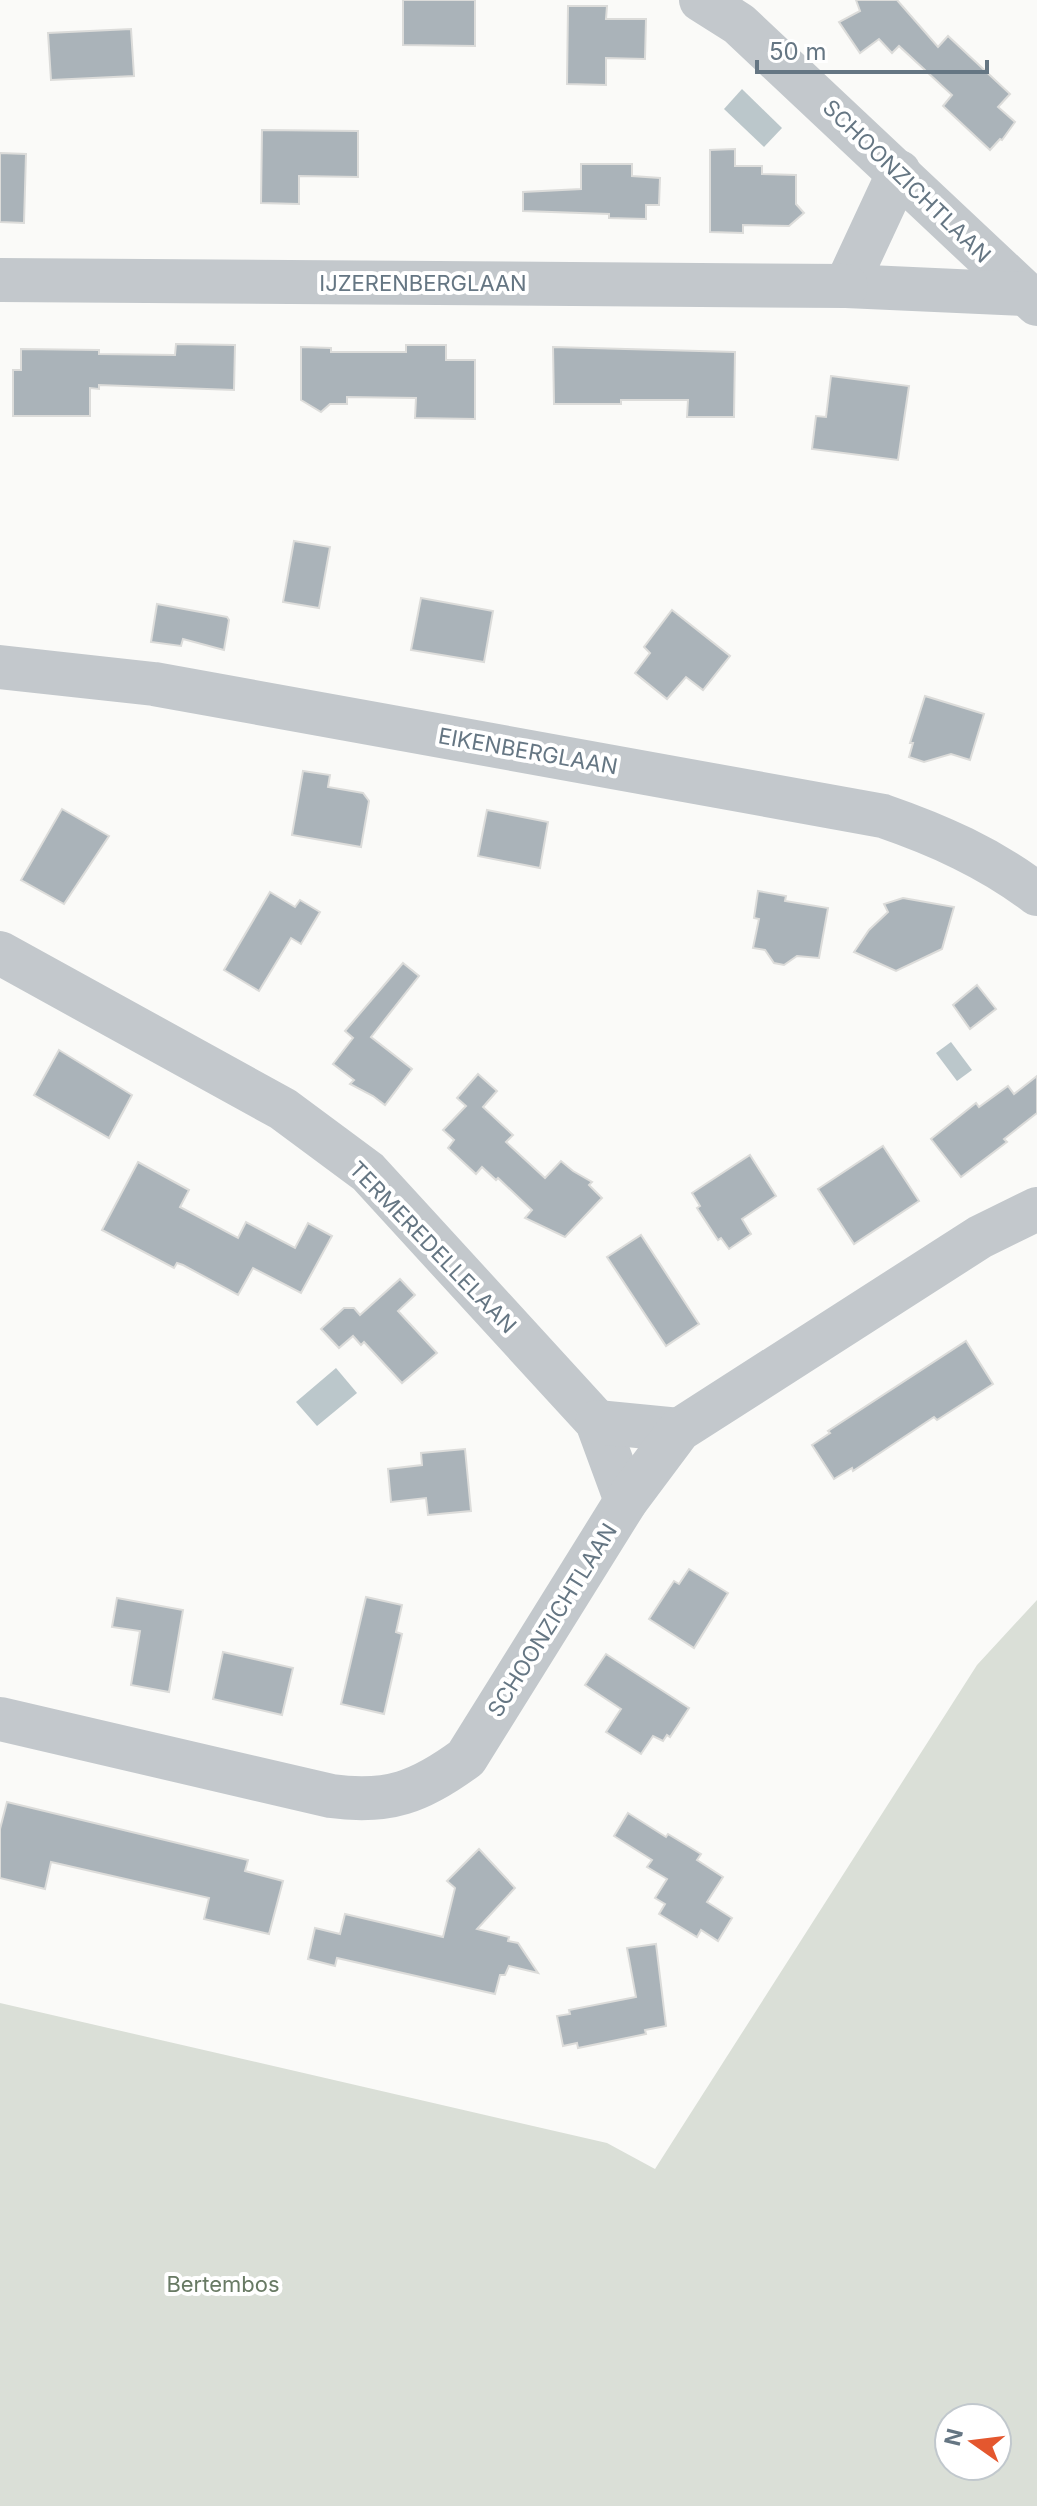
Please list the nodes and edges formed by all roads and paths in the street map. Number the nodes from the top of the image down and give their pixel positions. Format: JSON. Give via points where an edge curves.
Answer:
{"nodes":[{"id":1,"x":701,"y":0,"type":"edge"},
{"id":2,"x":899,"y":172,"type":"junction"},
{"id":3,"x":0,"y":280,"type":"edge"},
{"id":4,"x":846,"y":286,"type":"junction"},
{"id":5,"x":1031,"y":299,"type":"edge"},
{"id":6,"x":0,"y":667,"type":"edge"},
{"id":7,"x":1037,"y":894,"type":"edge"},
{"id":8,"x":0,"y":953,"type":"edge"},
{"id":9,"x":1037,"y":1209,"type":"edge"},
{"id":10,"x":597,"y":1422,"type":"junction"},
{"id":11,"x":679,"y":1430,"type":"junction"},
{"id":12,"x":626,"y":1501,"type":"junction"},
{"id":13,"x":0,"y":1719,"type":"edge"}],
"edges":[{"from":1,"to":2,"type":"street","name":"SCHOONZICHTLAAN","via":[[739,24]]},
{"from":2,"to":4,"type":"street"},
{"from":2,"to":5,"type":"street","name":"SCHOONZICHTLAAN"},
{"from":3,"to":4,"type":"street","name":"IJZERENBERGLAAN"},
{"from":4,"to":5,"type":"street","name":"IJZERENBERGLAAN"},
{"from":6,"to":7,"type":"street","name":"EIKENBERGLAAN","via":[[154,684],[883,816],[973,852]]},
{"from":8,"to":10,"type":"street","name":"TERMEREDELLELAAN","via":[[283,1109],[368,1172]]},
{"from":9,"to":11,"type":"street","name":"SCHOONZICHTLAAN","via":[[980,1237]]},
{"from":10,"to":11,"type":"street"},
{"from":10,"to":12,"type":"street","name":"TERMEREDELLELAAN"},
{"from":11,"to":12,"type":"street","name":"SCHOONZICHTLAAN"},
{"from":12,"to":13,"type":"street","name":"SCHOONZICHTLAAN","via":[[466,1758],[416,1790],[388,1798],[331,1796]]}]}
